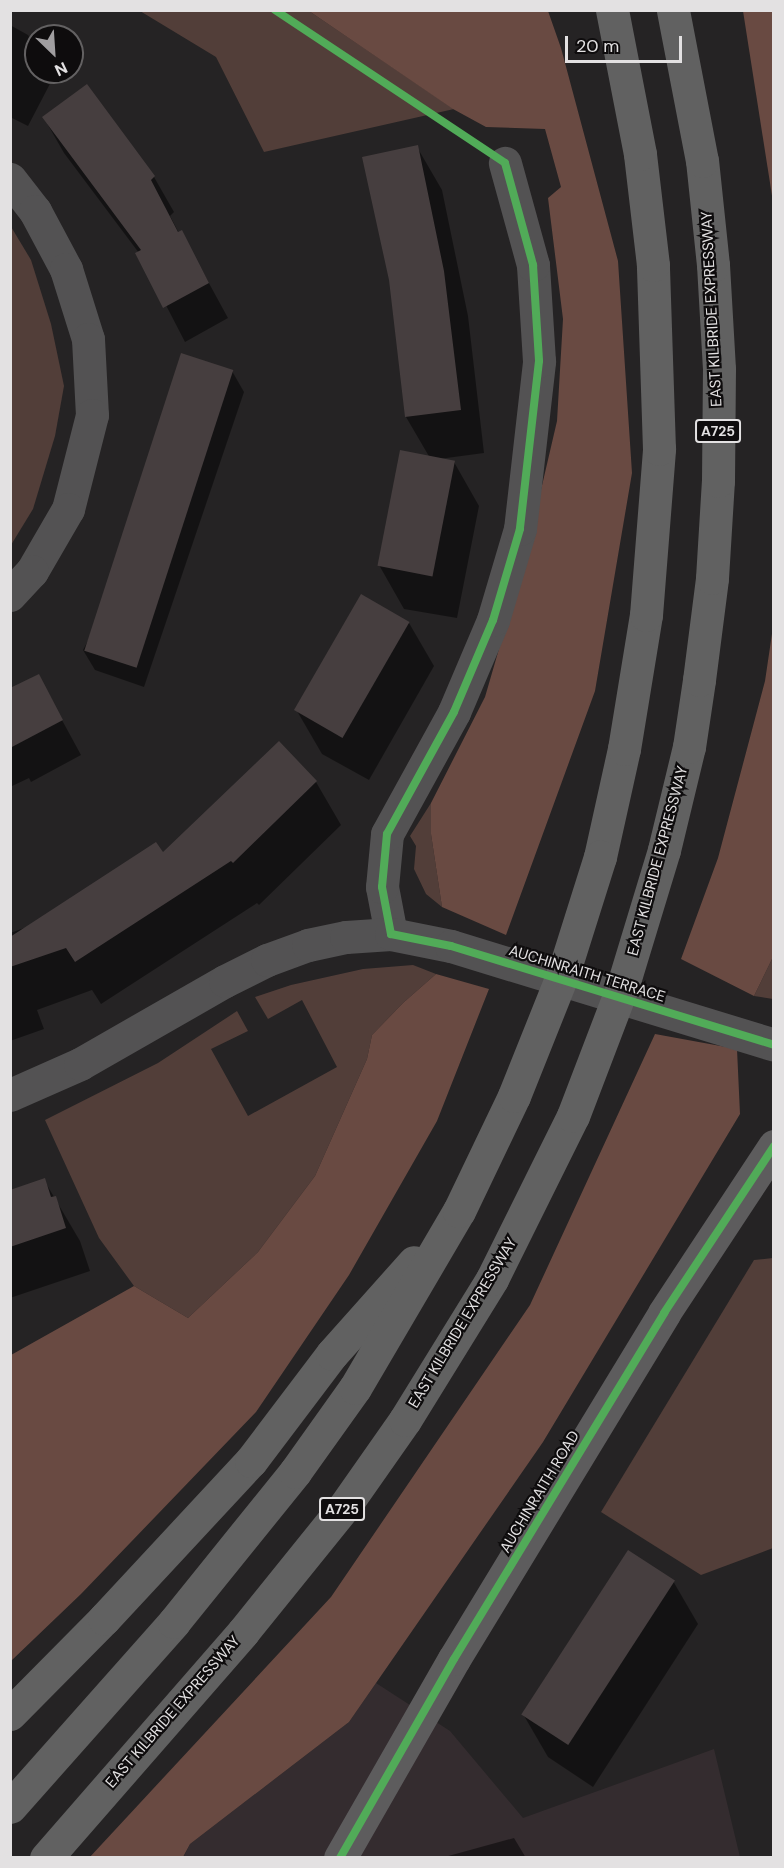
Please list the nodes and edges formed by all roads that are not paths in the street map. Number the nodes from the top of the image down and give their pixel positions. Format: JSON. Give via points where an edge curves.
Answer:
{"nodes":[{"id":1,"x":612,"y":10,"type":"edge"},
{"id":2,"x":673,"y":10,"type":"edge"},
{"id":3,"x":505,"y":163,"type":"dead end"},
{"id":4,"x":10,"y":179,"type":"edge"},
{"id":5,"x":10,"y":595,"type":"edge"},
{"id":6,"x":391,"y":934,"type":"junction"},
{"id":7,"x":774,"y":1045,"type":"edge"},
{"id":8,"x":10,"y":1095,"type":"edge"},
{"id":9,"x":773,"y":1147,"type":"edge"},
{"id":10,"x":459,"y":1211,"type":"junction"},
{"id":11,"x":10,"y":1714,"type":"edge"},
{"id":12,"x":10,"y":1807,"type":"edge"},
{"id":13,"x":46,"y":1857,"type":"edge"},
{"id":14,"x":340,"y":1857,"type":"edge"}],
"edges":[{"from":1,"to":10,"type":"highway","bridge":true,"via":[[640,154],[653,265],[658,449],[645,626],[600,857],[564,970],[514,1096]]},
{"from":2,"to":13,"type":"highway","name":"EAST KILBRIDE EXPRESSWAY","number":"A725","bridge":true,"via":[[702,161],[719,369],[718,470],[712,578],[688,747],[664,850],[623,985],[573,1116],[492,1279],[405,1420],[344,1507],[243,1632]]},
{"from":3,"to":6,"type":"street","via":[[533,264],[539,361],[520,529],[493,620],[454,712],[387,834],[382,887]]},
{"from":4,"to":5,"type":"street","via":[[35,211],[66,269],[88,339],[92,415],[68,509],[32,571]]},
{"from":6,"to":7,"type":"street","name":"AUCHINRAITH TERRACE","via":[[451,946]]},
{"from":6,"to":8,"type":"street","name":"AUCHINRAITH TERRACE","via":[[346,937],[267,960],[80,1064]]},
{"from":9,"to":14,"type":"street","name":"AUCHINRAITH ROAD","via":[[664,1313],[454,1659]]},
{"from":10,"to":11,"type":"highway","via":[[332,1354],[251,1461]]},
{"from":10,"to":12,"type":"highway","via":[[377,1352],[295,1472],[174,1622]]}]}
